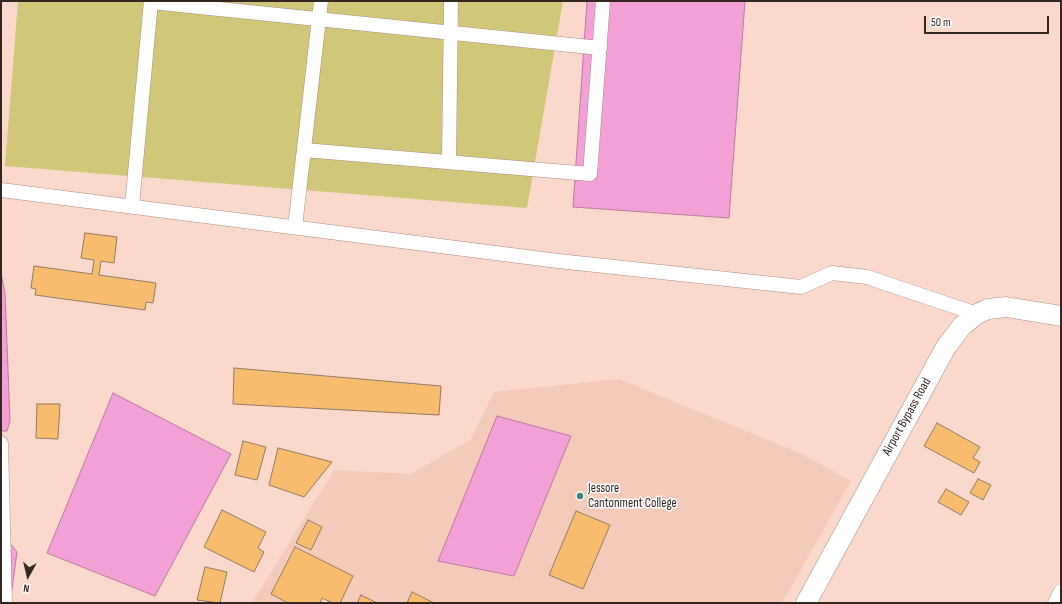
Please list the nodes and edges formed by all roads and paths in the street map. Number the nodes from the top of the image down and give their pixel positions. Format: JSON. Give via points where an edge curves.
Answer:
{"nodes":[{"id":1,"x":151,"y":1,"type":"edge"},
{"id":2,"x":321,"y":1,"type":"edge"},
{"id":3,"x":451,"y":1,"type":"edge"},
{"id":4,"x":603,"y":1,"type":"edge"},
{"id":5,"x":319,"y":18,"type":"junction"},
{"id":6,"x":450,"y":31,"type":"junction"},
{"id":7,"x":600,"y":48,"type":"junction"},
{"id":8,"x":304,"y":150,"type":"junction"},
{"id":9,"x":448,"y":162,"type":"junction"},
{"id":10,"x":1,"y":190,"type":"edge"},
{"id":11,"x":132,"y":206,"type":"junction"},
{"id":12,"x":295,"y":227,"type":"junction"},
{"id":13,"x":977,"y":314,"type":"junction"},
{"id":14,"x":1061,"y":316,"type":"edge"},
{"id":15,"x":1,"y":443,"type":"edge"},
{"id":16,"x":1061,"y":591,"type":"edge"},
{"id":17,"x":5,"y":603,"type":"edge"},
{"id":18,"x":806,"y":603,"type":"edge"},
{"id":19,"x":1055,"y":603,"type":"edge"}],
"edges":[{"from":1,"to":5,"type":"street"},
{"from":1,"to":11,"type":"street"},
{"from":2,"to":5,"type":"street"},
{"from":3,"to":6,"type":"street"},
{"from":4,"to":7,"type":"street"},
{"from":5,"to":6,"type":"street"},
{"from":5,"to":8,"type":"street"},
{"from":6,"to":7,"type":"street"},
{"from":6,"to":9,"type":"street"},
{"from":7,"to":9,"type":"street","via":[[590,174]]},
{"from":8,"to":9,"type":"street"},
{"from":8,"to":12,"type":"street"},
{"from":10,"to":11,"type":"street"},
{"from":11,"to":12,"type":"street"},
{"from":12,"to":13,"type":"street","via":[[558,261],[801,287],[832,273],[867,277]]},
{"from":13,"to":14,"type":"street","name":"Airport Bypass Road","via":[[988,309],[1006,307]]},
{"from":13,"to":18,"type":"street","name":"Airport Bypass Road","via":[[962,326],[946,347]]},
{"from":15,"to":17,"type":"street"},
{"from":16,"to":19,"type":"street"}]}
